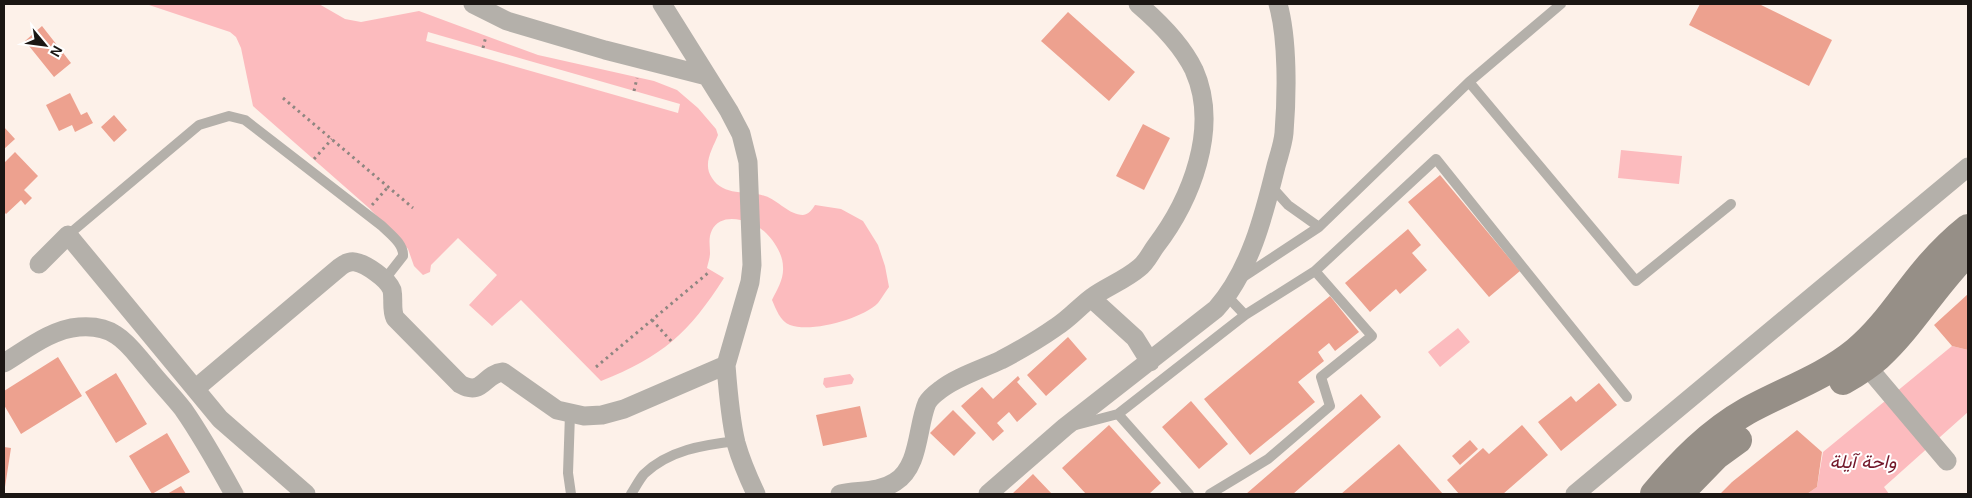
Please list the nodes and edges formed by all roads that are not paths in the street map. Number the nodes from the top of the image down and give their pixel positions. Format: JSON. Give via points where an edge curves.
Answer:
{"nodes":[{"id":1,"x":472,"y":4,"type":"edge"},
{"id":2,"x":662,"y":4,"type":"edge"},
{"id":3,"x":1138,"y":4,"type":"edge"},
{"id":4,"x":1278,"y":4,"type":"edge"},
{"id":5,"x":1561,"y":4,"type":"edge"},
{"id":6,"x":707,"y":76,"type":"junction"},
{"id":7,"x":1469,"y":82,"type":"junction"},
{"id":8,"x":1968,"y":167,"type":"edge"},
{"id":9,"x":1271,"y":186,"type":"junction"},
{"id":10,"x":1731,"y":204,"type":"dead end"},
{"id":11,"x":1319,"y":227,"type":"junction"},
{"id":12,"x":1968,"y":228,"type":"edge"},
{"id":13,"x":68,"y":235,"type":"junction"},
{"id":14,"x":1968,"y":252,"type":"edge"},
{"id":15,"x":39,"y":264,"type":"dead end"},
{"id":16,"x":1315,"y":271,"type":"junction"},
{"id":17,"x":385,"y":279,"type":"junction"},
{"id":18,"x":1232,"y":289,"type":"junction"},
{"id":19,"x":1091,"y":298,"type":"junction"},
{"id":20,"x":1245,"y":315,"type":"junction"},
{"id":21,"x":1150,"y":362,"type":"junction"},
{"id":22,"x":4,"y":363,"type":"edge"},
{"id":23,"x":726,"y":365,"type":"junction"},
{"id":24,"x":1868,"y":367,"type":"junction"},
{"id":25,"x":195,"y":389,"type":"junction"},
{"id":26,"x":1627,"y":397,"type":"dead end"},
{"id":27,"x":570,"y":414,"type":"junction"},
{"id":28,"x":1118,"y":414,"type":"junction"},
{"id":29,"x":1065,"y":427,"type":"junction"},
{"id":30,"x":736,"y":441,"type":"junction"},
{"id":31,"x":1947,"y":461,"type":"dead end"},
{"id":32,"x":234,"y":494,"type":"edge"},
{"id":33,"x":306,"y":494,"type":"edge"},
{"id":34,"x":571,"y":494,"type":"edge"},
{"id":35,"x":631,"y":494,"type":"edge"},
{"id":36,"x":756,"y":494,"type":"edge"},
{"id":37,"x":840,"y":494,"type":"edge"},
{"id":38,"x":988,"y":494,"type":"edge"},
{"id":39,"x":1189,"y":494,"type":"edge"},
{"id":40,"x":1210,"y":494,"type":"edge"},
{"id":41,"x":1575,"y":494,"type":"edge"},
{"id":42,"x":1654,"y":494,"type":"edge"},
{"id":43,"x":1679,"y":494,"type":"edge"}],
"edges":[{"from":1,"to":6,"type":"street","via":[[507,21]]},
{"from":2,"to":6,"type":"street"},
{"from":3,"to":19,"type":"street","via":[[1179,46],[1194,71],[1202,101],[1203,134],[1198,167],[1170,228],[1140,268]]},
{"from":4,"to":9,"type":"street","via":[[1285,56],[1284,134]]},
{"from":5,"to":7,"type":"lane"},
{"from":6,"to":23,"type":"street","via":[[741,134],[748,162],[752,265]]},
{"from":7,"to":10,"type":"lane","via":[[1636,281]]},
{"from":7,"to":11,"type":"lane"},
{"from":8,"to":41,"type":"street"},
{"from":9,"to":11,"type":"lane","via":[[1288,204]]},
{"from":9,"to":18,"type":"street","via":[[1252,248]]},
{"from":11,"to":18,"type":"lane"},
{"from":12,"to":24,"type":"street","via":[[1942,251],[1885,323]]},
{"from":13,"to":15,"type":"street"},
{"from":13,"to":17,"type":"lane","via":[[199,125],[229,116],[245,120],[374,220],[401,246],[403,256]]},
{"from":13,"to":25,"type":"street"},
{"from":14,"to":24,"type":"street"},
{"from":16,"to":20,"type":"lane"},
{"from":16,"to":26,"type":"lane","via":[[1436,159]]},
{"from":16,"to":40,"type":"lane","via":[[1372,336],[1321,377],[1330,406],[1268,459]]},
{"from":17,"to":25,"type":"street","via":[[356,262],[348,262]]},
{"from":17,"to":27,"type":"street","via":[[391,288],[395,318],[460,384],[476,388],[503,372],[557,410]]},
{"from":18,"to":20,"type":"lane"},
{"from":18,"to":21,"type":"street","via":[[1216,309]]},
{"from":19,"to":21,"type":"street","via":[[1135,338]]},
{"from":19,"to":37,"type":"street","via":[[1058,326],[1002,359],[941,389],[927,402],[910,466],[896,482],[875,491]]},
{"from":20,"to":28,"type":"lane"},
{"from":21,"to":29,"type":"street"},
{"from":22,"to":32,"type":"street","via":[[50,335],[66,330],[92,328],[115,334],[127,343],[182,408]]},
{"from":23,"to":27,"type":"street","via":[[624,409],[602,415]]},
{"from":23,"to":30,"type":"street"},
{"from":24,"to":31,"type":"street"},
{"from":24,"to":42,"type":"street","via":[[1828,370],[1764,402],[1725,426],[1688,456]]},
{"from":24,"to":43,"type":"street","via":[[1749,431],[1716,456]]},
{"from":25,"to":33,"type":"street","via":[[220,419]]},
{"from":27,"to":34,"type":"lane","via":[[568,473]]},
{"from":28,"to":29,"type":"lane"},
{"from":28,"to":39,"type":"lane"},
{"from":29,"to":38,"type":"street"},
{"from":30,"to":35,"type":"lane","via":[[686,449],[665,459],[644,475]]},
{"from":30,"to":36,"type":"street"}]}
